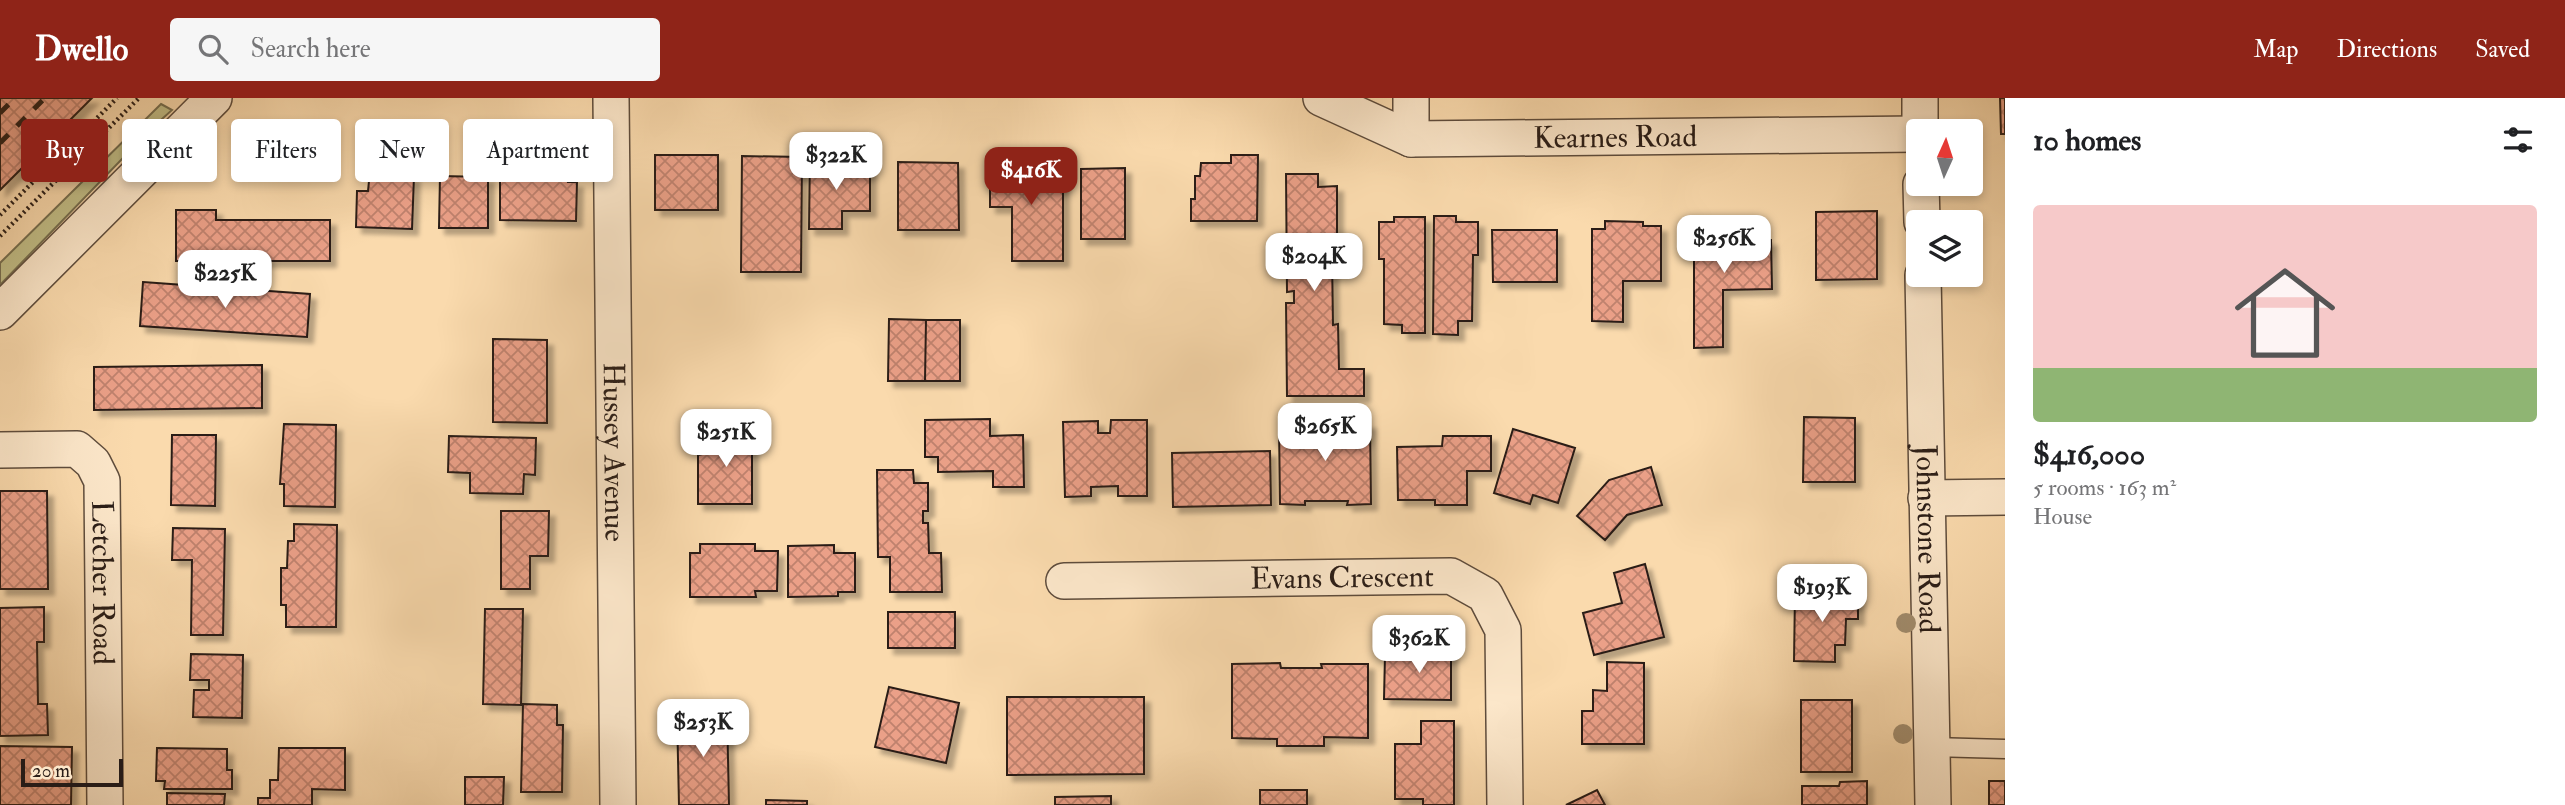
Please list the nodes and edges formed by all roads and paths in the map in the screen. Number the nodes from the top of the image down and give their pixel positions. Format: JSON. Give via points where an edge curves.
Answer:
{"nodes":[{"id":1,"x":117,"y":98,"type":"edge"},
{"id":2,"x":139,"y":98,"type":"edge"},
{"id":3,"x":214,"y":98,"type":"edge"},
{"id":4,"x":611,"y":98,"type":"edge"},
{"id":5,"x":1321,"y":98,"type":"edge"},
{"id":6,"x":1411,"y":98,"type":"edge"},
{"id":7,"x":1920,"y":98,"type":"edge"},
{"id":8,"x":1919,"y":119,"type":"edge"},
{"id":9,"x":1906,"y":133,"type":"edge"},
{"id":10,"x":1411,"y":139,"type":"junction"},
{"id":11,"x":0,"y":215,"type":"edge"},
{"id":12,"x":0,"y":236,"type":"edge"},
{"id":13,"x":1923,"y":287,"type":"edge"},
{"id":14,"x":0,"y":312,"type":"edge"},
{"id":15,"x":0,"y":450,"type":"edge"},
{"id":16,"x":2005,"y":497,"type":"edge"},
{"id":17,"x":1926,"y":498,"type":"junction"},
{"id":18,"x":1064,"y":581,"type":"dead end"},
{"id":19,"x":1931,"y":747,"type":"junction"},
{"id":20,"x":2005,"y":749,"type":"edge"},
{"id":21,"x":105,"y":805,"type":"edge"},
{"id":22,"x":618,"y":805,"type":"edge"},
{"id":23,"x":1505,"y":805,"type":"edge"},
{"id":24,"x":1933,"y":805,"type":"edge"}],
"edges":[{"from":1,"to":11,"type":"path"},
{"from":2,"to":12,"type":"path"},
{"from":3,"to":14,"type":"street"},
{"from":4,"to":22,"type":"street","name":"Hussey Avenue"},
{"from":5,"to":10,"type":"street","name":"Kearnes Road"},
{"from":6,"to":10,"type":"street"},
{"from":7,"to":8,"type":"street"},
{"from":9,"to":10,"type":"street","name":"Kearnes Road"},
{"from":13,"to":17,"type":"street","name":"Johnstone Road"},
{"from":15,"to":21,"type":"street","name":"Letcher Road","via":[[77,449],[93,463],[102,481]]},
{"from":16,"to":17,"type":"street"},
{"from":17,"to":19,"type":"street","name":"Johnstone Road"},
{"from":18,"to":23,"type":"street","name":"Evans Crescent","via":[[1451,576],[1485,595],[1503,630]]},
{"from":19,"to":20,"type":"lane"},
{"from":19,"to":24,"type":"street","name":"Johnstone Road"}]}
